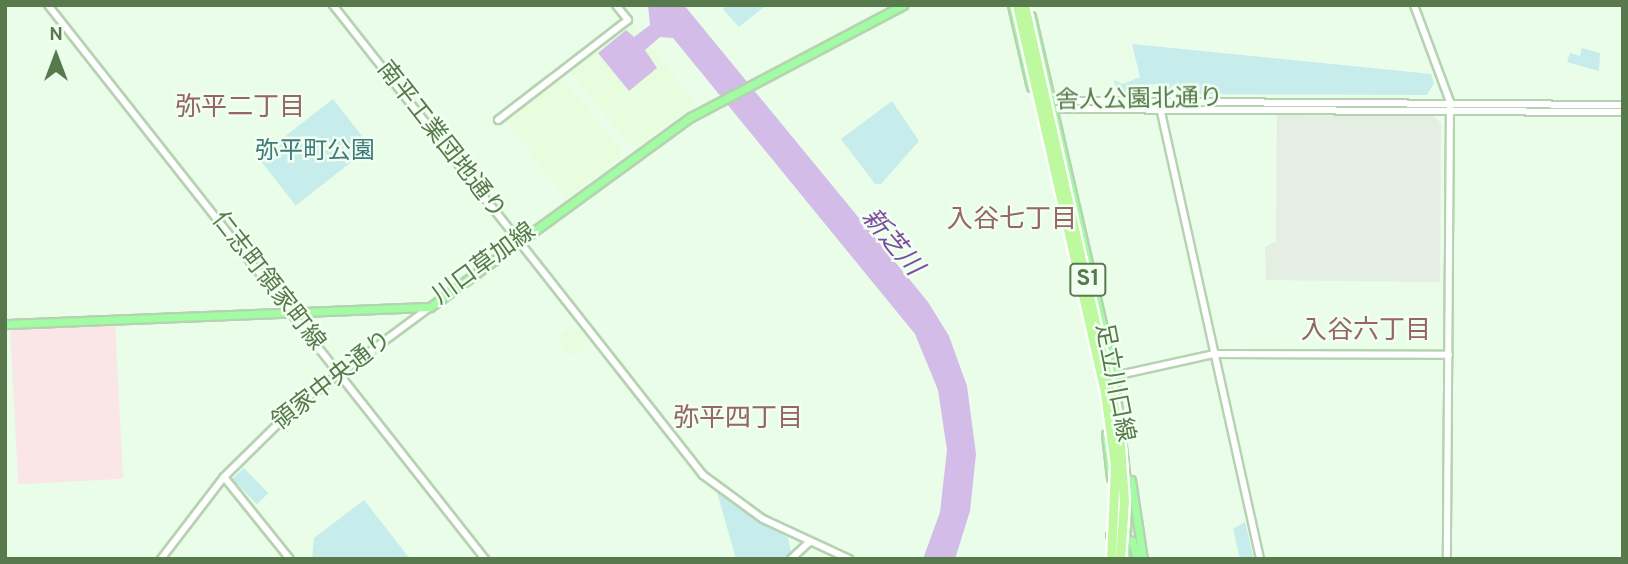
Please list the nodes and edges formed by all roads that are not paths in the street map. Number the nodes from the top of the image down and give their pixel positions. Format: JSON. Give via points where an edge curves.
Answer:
{"nodes":[{"id":1,"x":48,"y":5,"type":"edge"},
{"id":2,"x":333,"y":5,"type":"edge"},
{"id":3,"x":616,"y":5,"type":"edge"},
{"id":4,"x":1014,"y":5,"type":"edge"},
{"id":5,"x":1026,"y":5,"type":"edge"},
{"id":6,"x":1415,"y":5,"type":"edge"},
{"id":7,"x":898,"y":6,"type":"edge"},
{"id":8,"x":1159,"y":103,"type":"junction"},
{"id":9,"x":1052,"y":104,"type":"junction"},
{"id":10,"x":1450,"y":105,"type":"junction"},
{"id":11,"x":1623,"y":105,"type":"edge"},
{"id":12,"x":1036,"y":108,"type":"junction"},
{"id":13,"x":1623,"y":112,"type":"edge"},
{"id":14,"x":498,"y":120,"type":"dead end"},
{"id":15,"x":519,"y":241,"type":"junction"},
{"id":16,"x":404,"y":307,"type":"junction"},
{"id":17,"x":430,"y":307,"type":"junction"},
{"id":18,"x":291,"y":314,"type":"junction"},
{"id":19,"x":410,"y":322,"type":"junction"},
{"id":20,"x":5,"y":324,"type":"edge"},
{"id":21,"x":1214,"y":354,"type":"junction"},
{"id":22,"x":1449,"y":355,"type":"junction"},
{"id":23,"x":340,"y":374,"type":"junction"},
{"id":24,"x":1114,"y":376,"type":"junction"},
{"id":25,"x":1098,"y":380,"type":"junction"},
{"id":26,"x":1127,"y":459,"type":"junction"},
{"id":27,"x":224,"y":477,"type":"junction"},
{"id":28,"x":1110,"y":535,"type":"junction"},
{"id":29,"x":1127,"y":538,"type":"junction"},
{"id":30,"x":808,"y":542,"type":"junction"},
{"id":31,"x":162,"y":559,"type":"edge"},
{"id":32,"x":290,"y":559,"type":"edge"},
{"id":33,"x":485,"y":559,"type":"edge"},
{"id":34,"x":790,"y":559,"type":"edge"},
{"id":35,"x":849,"y":559,"type":"edge"},
{"id":36,"x":1109,"y":559,"type":"edge"},
{"id":37,"x":1123,"y":559,"type":"edge"},
{"id":38,"x":1137,"y":559,"type":"edge"},
{"id":39,"x":1143,"y":559,"type":"edge"},
{"id":40,"x":1260,"y":559,"type":"edge"},
{"id":41,"x":1447,"y":559,"type":"edge"}],
"edges":[{"from":1,"to":18,"type":"street","name":"仁志町領家町線"},
{"from":2,"to":15,"type":"street","name":"南平工業団地通り"},
{"from":3,"to":14,"type":"street","via":[[628,20]]},
{"from":4,"to":12,"type":"main road","name":"足立川口線"},
{"from":4,"to":36,"type":"highway","number":"S1","bridge":true,"via":[[1105,393],[1115,465]]},
{"from":5,"to":9,"type":"main road","name":"足立川口線"},
{"from":5,"to":37,"type":"highway","number":"S1","bridge":true,"via":[[1119,430]]},
{"from":6,"to":10,"type":"street"},
{"from":7,"to":15,"type":"main road","name":"川口草加線","via":[[711,106]]},
{"from":8,"to":9,"type":"street","name":"舎人公園北通り"},
{"from":8,"to":10,"type":"street","name":"舎人公園北通り"},
{"from":8,"to":21,"type":"street"},
{"from":9,"to":12,"type":"street","name":"舎人公園北通り"},
{"from":9,"to":24,"type":"main road","name":"足立川口線"},
{"from":10,"to":11,"type":"street","name":"舎人公園北通り"},
{"from":10,"to":13,"type":"street","name":"舎人公園北通り"},
{"from":10,"to":22,"type":"street"},
{"from":12,"to":25,"type":"main road","name":"足立川口線"},
{"from":15,"to":17,"type":"main road","name":"川口草加線"},
{"from":15,"to":30,"type":"street","name":"南平工業団地通り","via":[[703,475],[763,519]]},
{"from":16,"to":17,"type":"main road","name":"川口草加線"},
{"from":16,"to":18,"type":"main road","name":"川口草加線"},
{"from":16,"to":19,"type":"street"},
{"from":17,"to":19,"type":"street","name":"領家中央通り"},
{"from":18,"to":20,"type":"main road","name":"川口草加線"},
{"from":18,"to":23,"type":"street","name":"仁志町領家町線"},
{"from":19,"to":23,"type":"street","name":"領家中央通り"},
{"from":21,"to":22,"type":"street"},
{"from":21,"to":24,"type":"street"},
{"from":21,"to":40,"type":"street"},
{"from":22,"to":41,"type":"street"},
{"from":23,"to":27,"type":"street","name":"領家中央通り","via":[[295,407]]},
{"from":23,"to":33,"type":"street","name":"仁志町領家町線"},
{"from":24,"to":25,"type":"street"},
{"from":24,"to":26,"type":"main road","name":"足立川口線"},
{"from":25,"to":28,"type":"main road","name":"足立川口線","via":[[1111,470]]},
{"from":26,"to":29,"type":"main road","name":"足立川口線"},
{"from":26,"to":39,"type":"main road"},
{"from":27,"to":31,"type":"street","name":"領家中央通り"},
{"from":27,"to":32,"type":"street"},
{"from":28,"to":29,"type":"main road"},
{"from":28,"to":36,"type":"main road","name":"足立川口線"},
{"from":29,"to":37,"type":"main road","name":"足立川口線"},
{"from":29,"to":38,"type":"main road"},
{"from":30,"to":34,"type":"street"},
{"from":30,"to":35,"type":"street","name":"南平工業団地通り"}]}
